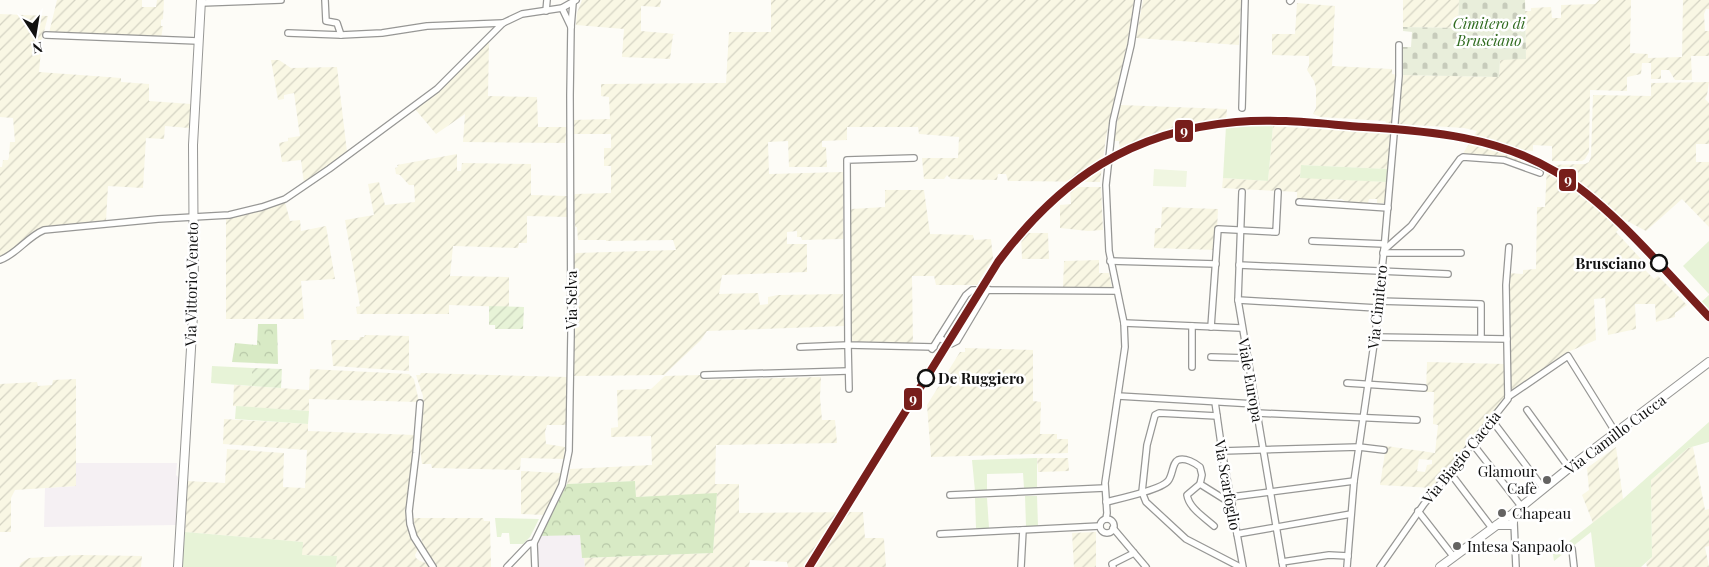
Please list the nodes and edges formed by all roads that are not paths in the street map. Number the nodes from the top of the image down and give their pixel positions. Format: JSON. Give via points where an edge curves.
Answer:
{"nodes":[{"id":1,"x":281,"y":0,"type":"edge"},
{"id":2,"x":325,"y":0,"type":"edge"},
{"id":3,"x":547,"y":0,"type":"edge"},
{"id":4,"x":1138,"y":0,"type":"edge"},
{"id":5,"x":1246,"y":0,"type":"edge"},
{"id":6,"x":201,"y":1,"type":"edge"},
{"id":7,"x":575,"y":1,"type":"edge"},
{"id":8,"x":562,"y":8,"type":"junction"},
{"id":9,"x":546,"y":11,"type":"junction"},
{"id":10,"x":503,"y":23,"type":"junction"},
{"id":11,"x":571,"y":27,"type":"junction"},
{"id":12,"x":288,"y":33,"type":"dead end"},
{"id":13,"x":46,"y":35,"type":"dead end"},
{"id":14,"x":341,"y":35,"type":"junction"},
{"id":15,"x":198,"y":41,"type":"junction"},
{"id":16,"x":1399,"y":45,"type":"dead end"},
{"id":17,"x":1242,"y":108,"type":"dead end"},
{"id":18,"x":914,"y":158,"type":"dead end"},
{"id":19,"x":1540,"y":172,"type":"dead end"},
{"id":20,"x":1242,"y":192,"type":"dead end"},
{"id":21,"x":1278,"y":192,"type":"dead end"},
{"id":22,"x":1299,"y":202,"type":"dead end"},
{"id":23,"x":1388,"y":208,"type":"junction"},
{"id":24,"x":192,"y":217,"type":"junction"},
{"id":25,"x":1240,"y":230,"type":"junction"},
{"id":26,"x":1312,"y":241,"type":"dead end"},
{"id":27,"x":1509,"y":247,"type":"dead end"},
{"id":28,"x":1384,"y":249,"type":"junction"},
{"id":29,"x":1460,"y":254,"type":"dead end"},
{"id":30,"x":0,"y":260,"type":"edge"},
{"id":31,"x":1110,"y":261,"type":"junction"},
{"id":32,"x":1216,"y":264,"type":"junction"},
{"id":33,"x":1239,"y":264,"type":"junction"},
{"id":34,"x":1381,"y":271,"type":"junction"},
{"id":35,"x":1448,"y":274,"type":"dead end"},
{"id":36,"x":988,"y":289,"type":"junction"},
{"id":37,"x":1117,"y":291,"type":"junction"},
{"id":38,"x":1238,"y":300,"type":"junction"},
{"id":39,"x":1378,"y":301,"type":"junction"},
{"id":40,"x":1377,"y":308,"type":"junction"},
{"id":41,"x":1124,"y":323,"type":"junction"},
{"id":42,"x":1192,"y":326,"type":"junction"},
{"id":43,"x":1211,"y":327,"type":"junction"},
{"id":44,"x":1241,"y":328,"type":"junction"},
{"id":45,"x":1375,"y":337,"type":"junction"},
{"id":46,"x":939,"y":338,"type":"junction"},
{"id":47,"x":1481,"y":338,"type":"junction"},
{"id":48,"x":1507,"y":339,"type":"junction"},
{"id":49,"x":848,"y":345,"type":"junction"},
{"id":50,"x":800,"y":347,"type":"dead end"},
{"id":51,"x":1211,"y":357,"type":"dead end"},
{"id":52,"x":1248,"y":358,"type":"junction"},
{"id":53,"x":1709,"y":362,"type":"edge"},
{"id":54,"x":1192,"y":367,"type":"dead end"},
{"id":55,"x":848,"y":371,"type":"junction"},
{"id":56,"x":704,"y":375,"type":"dead end"},
{"id":57,"x":1347,"y":383,"type":"dead end"},
{"id":58,"x":1368,"y":384,"type":"junction"},
{"id":59,"x":1424,"y":388,"type":"dead end"},
{"id":60,"x":849,"y":389,"type":"dead end"},
{"id":61,"x":1118,"y":396,"type":"junction"},
{"id":62,"x":1508,"y":397,"type":"junction"},
{"id":63,"x":1215,"y":402,"type":"junction"},
{"id":64,"x":420,"y":403,"type":"dead end"},
{"id":65,"x":1255,"y":404,"type":"junction"},
{"id":66,"x":1526,"y":410,"type":"dead end"},
{"id":67,"x":1257,"y":413,"type":"junction"},
{"id":68,"x":1217,"y":416,"type":"junction"},
{"id":69,"x":1364,"y":418,"type":"junction"},
{"id":70,"x":1491,"y":419,"type":"junction"},
{"id":71,"x":1417,"y":420,"type":"dead end"},
{"id":72,"x":1616,"y":433,"type":"junction"},
{"id":73,"x":1472,"y":443,"type":"junction"},
{"id":74,"x":1359,"y":447,"type":"junction"},
{"id":75,"x":1384,"y":450,"type":"dead end"},
{"id":76,"x":1222,"y":451,"type":"junction"},
{"id":77,"x":1263,"y":451,"type":"junction"},
{"id":78,"x":1569,"y":468,"type":"junction"},
{"id":79,"x":1451,"y":474,"type":"dead end"},
{"id":80,"x":1354,"y":481,"type":"junction"},
{"id":81,"x":1200,"y":484,"type":"junction"},
{"id":82,"x":1105,"y":488,"type":"junction"},
{"id":83,"x":1544,"y":488,"type":"junction"},
{"id":84,"x":1142,"y":492,"type":"junction"},
{"id":85,"x":1270,"y":492,"type":"junction"},
{"id":86,"x":950,"y":495,"type":"dead end"},
{"id":87,"x":1231,"y":497,"type":"junction"},
{"id":88,"x":1106,"y":502,"type":"junction"},
{"id":89,"x":1232,"y":504,"type":"junction"},
{"id":90,"x":1521,"y":506,"type":"junction"},
{"id":91,"x":1418,"y":511,"type":"junction"},
{"id":92,"x":1351,"y":514,"type":"junction"},
{"id":93,"x":1106,"y":519,"type":"junction"},
{"id":94,"x":1505,"y":522,"type":"junction"},
{"id":95,"x":1100,"y":526,"type":"junction"},
{"id":96,"x":1214,"y":526,"type":"dead end"},
{"id":97,"x":1276,"y":527,"type":"junction"},
{"id":98,"x":1113,"y":528,"type":"junction"},
{"id":99,"x":1023,"y":530,"type":"junction"},
{"id":100,"x":940,"y":534,"type":"dead end"},
{"id":101,"x":1237,"y":534,"type":"junction"},
{"id":102,"x":534,"y":543,"type":"junction"},
{"id":103,"x":1572,"y":549,"type":"dead end"},
{"id":104,"x":1134,"y":553,"type":"junction"},
{"id":105,"x":1348,"y":556,"type":"junction"},
{"id":106,"x":1453,"y":556,"type":"junction"},
{"id":107,"x":1283,"y":565,"type":"edge"},
{"id":108,"x":178,"y":567,"type":"edge"},
{"id":109,"x":433,"y":567,"type":"edge"},
{"id":110,"x":508,"y":567,"type":"edge"},
{"id":111,"x":535,"y":567,"type":"edge"},
{"id":112,"x":1022,"y":567,"type":"edge"},
{"id":113,"x":1113,"y":567,"type":"edge"},
{"id":114,"x":1146,"y":567,"type":"edge"},
{"id":115,"x":1242,"y":567,"type":"edge"},
{"id":116,"x":1347,"y":567,"type":"edge"},
{"id":117,"x":1380,"y":567,"type":"edge"},
{"id":118,"x":1440,"y":567,"type":"edge"},
{"id":119,"x":1516,"y":567,"type":"edge"},
{"id":120,"x":1574,"y":567,"type":"edge"}],
"edges":[{"from":1,"to":6,"type":"street"},
{"from":2,"to":14,"type":"street","via":[[326,21],[337,23]]},
{"from":3,"to":9,"type":"street"},
{"from":4,"to":31,"type":"street","via":[[1113,121],[1108,165],[1106,215]]},
{"from":5,"to":17,"type":"street"},
{"from":6,"to":15,"type":"street","name":"Via Vittorio Veneto"},
{"from":7,"to":8,"type":"street"},
{"from":7,"to":11,"type":"street","name":"Via Selva"},
{"from":8,"to":9,"type":"street"},
{"from":8,"to":11,"type":"street","name":"Via Selva"},
{"from":9,"to":10,"type":"street","via":[[522,14]]},
{"from":10,"to":14,"type":"street","via":[[427,26],[387,33]]},
{"from":10,"to":24,"type":"street","via":[[437,88],[296,193],[248,211]]},
{"from":11,"to":102,"type":"street","name":"Via Selva","via":[[569,451],[562,485]]},
{"from":12,"to":14,"type":"street"},
{"from":13,"to":15,"type":"street"},
{"from":15,"to":24,"type":"street","name":"Via Vittorio Veneto"},
{"from":16,"to":23,"type":"street","name":"Via Cimitero","via":[[1400,76]]},
{"from":18,"to":49,"type":"street","via":[[847,160]]},
{"from":19,"to":28,"type":"street","via":[[1504,160],[1464,157],[1411,226]]},
{"from":20,"to":25,"type":"street","name":"Viale Europa"},
{"from":21,"to":25,"type":"street","via":[[1276,232]]},
{"from":22,"to":23,"type":"street"},
{"from":23,"to":28,"type":"street","name":"Via Cimitero"},
{"from":24,"to":30,"type":"street","via":[[44,230]]},
{"from":24,"to":108,"type":"street","name":"Via Vittorio Veneto","via":[[194,298]]},
{"from":25,"to":32,"type":"street","via":[[1218,229]]},
{"from":25,"to":33,"type":"street","name":"Viale Europa"},
{"from":26,"to":28,"type":"street"},
{"from":27,"to":48,"type":"street","name":"Via Biagio Caccia"},
{"from":28,"to":29,"type":"street"},
{"from":28,"to":34,"type":"street","name":"Via Cimitero"},
{"from":31,"to":32,"type":"street"},
{"from":31,"to":37,"type":"street"},
{"from":32,"to":43,"type":"street"},
{"from":33,"to":34,"type":"street"},
{"from":33,"to":38,"type":"street","name":"Viale Europa"},
{"from":34,"to":35,"type":"street"},
{"from":34,"to":39,"type":"street","name":"Via Cimitero"},
{"from":36,"to":37,"type":"street"},
{"from":36,"to":46,"type":"street","via":[[970,291]]},
{"from":36,"to":46,"type":"street","via":[[957,341],[951,344]]},
{"from":37,"to":41,"type":"street"},
{"from":38,"to":40,"type":"street"},
{"from":38,"to":44,"type":"street","name":"Viale Europa"},
{"from":39,"to":40,"type":"street","name":"Via Cimitero"},
{"from":39,"to":47,"type":"street","via":[[1481,304]]},
{"from":40,"to":45,"type":"street","name":"Via Cimitero"},
{"from":41,"to":42,"type":"street"},
{"from":41,"to":61,"type":"street","via":[[1125,347]]},
{"from":42,"to":43,"type":"street"},
{"from":42,"to":54,"type":"street"},
{"from":43,"to":44,"type":"street"},
{"from":44,"to":52,"type":"street","name":"Viale Europa"},
{"from":45,"to":47,"type":"street"},
{"from":45,"to":58,"type":"street","name":"Via Cimitero"},
{"from":46,"to":49,"type":"street","via":[[933,348]]},
{"from":47,"to":48,"type":"street"},
{"from":48,"to":62,"type":"street","name":"Via Biagio Caccia"},
{"from":49,"to":50,"type":"street"},
{"from":49,"to":55,"type":"street"},
{"from":51,"to":52,"type":"street"},
{"from":52,"to":65,"type":"street","name":"Viale Europa"},
{"from":53,"to":72,"type":"street","name":"Via Camillo Cucca"},
{"from":55,"to":56,"type":"street"},
{"from":55,"to":60,"type":"street"},
{"from":57,"to":58,"type":"street"},
{"from":58,"to":59,"type":"street"},
{"from":58,"to":69,"type":"street","name":"Via Cimitero"},
{"from":61,"to":63,"type":"street"},
{"from":61,"to":82,"type":"street"},
{"from":62,"to":70,"type":"street","name":"Via Biagio Caccia"},
{"from":62,"to":72,"type":"street","via":[[1568,356]]},
{"from":63,"to":65,"type":"street"},
{"from":63,"to":68,"type":"street","name":"Via Scarfoglio"},
{"from":64,"to":109,"type":"street","via":[[410,524],[414,537]]},
{"from":65,"to":67,"type":"street","name":"Viale Europa"},
{"from":66,"to":78,"type":"street"},
{"from":67,"to":69,"type":"street"},
{"from":67,"to":77,"type":"street","name":"Viale Europa"},
{"from":68,"to":76,"type":"street","name":"Via Scarfoglio"},
{"from":68,"to":84,"type":"street","via":[[1155,415],[1147,445]]},
{"from":69,"to":71,"type":"street"},
{"from":69,"to":74,"type":"street","name":"Via Cimitero"},
{"from":70,"to":73,"type":"street","name":"Via Biagio Caccia"},
{"from":70,"to":83,"type":"street"},
{"from":72,"to":78,"type":"street","name":"Via Camillo Cucca"},
{"from":73,"to":90,"type":"street"},
{"from":73,"to":91,"type":"street","name":"Via Biagio Caccia"},
{"from":74,"to":75,"type":"street"},
{"from":74,"to":77,"type":"street"},
{"from":74,"to":80,"type":"street","name":"Via Cimitero"},
{"from":76,"to":77,"type":"street"},
{"from":76,"to":87,"type":"street","name":"Via Scarfoglio"},
{"from":77,"to":85,"type":"street","name":"Viale Europa"},
{"from":78,"to":83,"type":"street","name":"Via Camillo Cucca"},
{"from":79,"to":94,"type":"street"},
{"from":80,"to":85,"type":"street"},
{"from":80,"to":92,"type":"street","name":"Via Cimitero"},
{"from":81,"to":84,"type":"street","via":[[1200,467],[1183,459],[1175,463],[1166,483]]},
{"from":81,"to":89,"type":"street"},
{"from":81,"to":96,"type":"street","via":[[1189,492],[1188,498],[1191,505]]},
{"from":82,"to":86,"type":"street"},
{"from":82,"to":88,"type":"street"},
{"from":83,"to":90,"type":"street","name":"Via Camillo Cucca"},
{"from":84,"to":88,"type":"street"},
{"from":84,"to":115,"type":"street","via":[[1146,502],[1186,539]]},
{"from":85,"to":87,"type":"street"},
{"from":85,"to":97,"type":"street","name":"Viale Europa"},
{"from":87,"to":89,"type":"street","name":"Via Scarfoglio"},
{"from":88,"to":93,"type":"street"},
{"from":89,"to":101,"type":"street","name":"Via Scarfoglio"},
{"from":90,"to":94,"type":"street","name":"Via Camillo Cucca"},
{"from":91,"to":106,"type":"street"},
{"from":91,"to":117,"type":"street","name":"Via Biagio Caccia"},
{"from":92,"to":97,"type":"street"},
{"from":92,"to":105,"type":"street","name":"Via Cimitero"},
{"from":93,"to":95,"type":"street"},
{"from":93,"to":98,"type":"street","via":[[1113,522]]},
{"from":94,"to":106,"type":"street","name":"Via Camillo Cucca"},
{"from":94,"to":119,"type":"street","via":[[1514,536]]},
{"from":95,"to":98,"type":"street","via":[[1106,532]]},
{"from":95,"to":99,"type":"street"},
{"from":97,"to":101,"type":"street"},
{"from":97,"to":107,"type":"street","name":"Viale Europa"},
{"from":98,"to":104,"type":"street"},
{"from":99,"to":100,"type":"street"},
{"from":99,"to":112,"type":"street"},
{"from":101,"to":115,"type":"street","name":"Via Scarfoglio"},
{"from":102,"to":110,"type":"street","via":[[529,544]]},
{"from":102,"to":111,"type":"street","name":"Via Selva"},
{"from":103,"to":120,"type":"street"},
{"from":104,"to":113,"type":"street","via":[[1112,564]]},
{"from":104,"to":114,"type":"street"},
{"from":105,"to":107,"type":"street","via":[[1329,555]]},
{"from":105,"to":116,"type":"street","name":"Via Cimitero"},
{"from":106,"to":118,"type":"street","name":"Via Camillo Cucca"}]}
